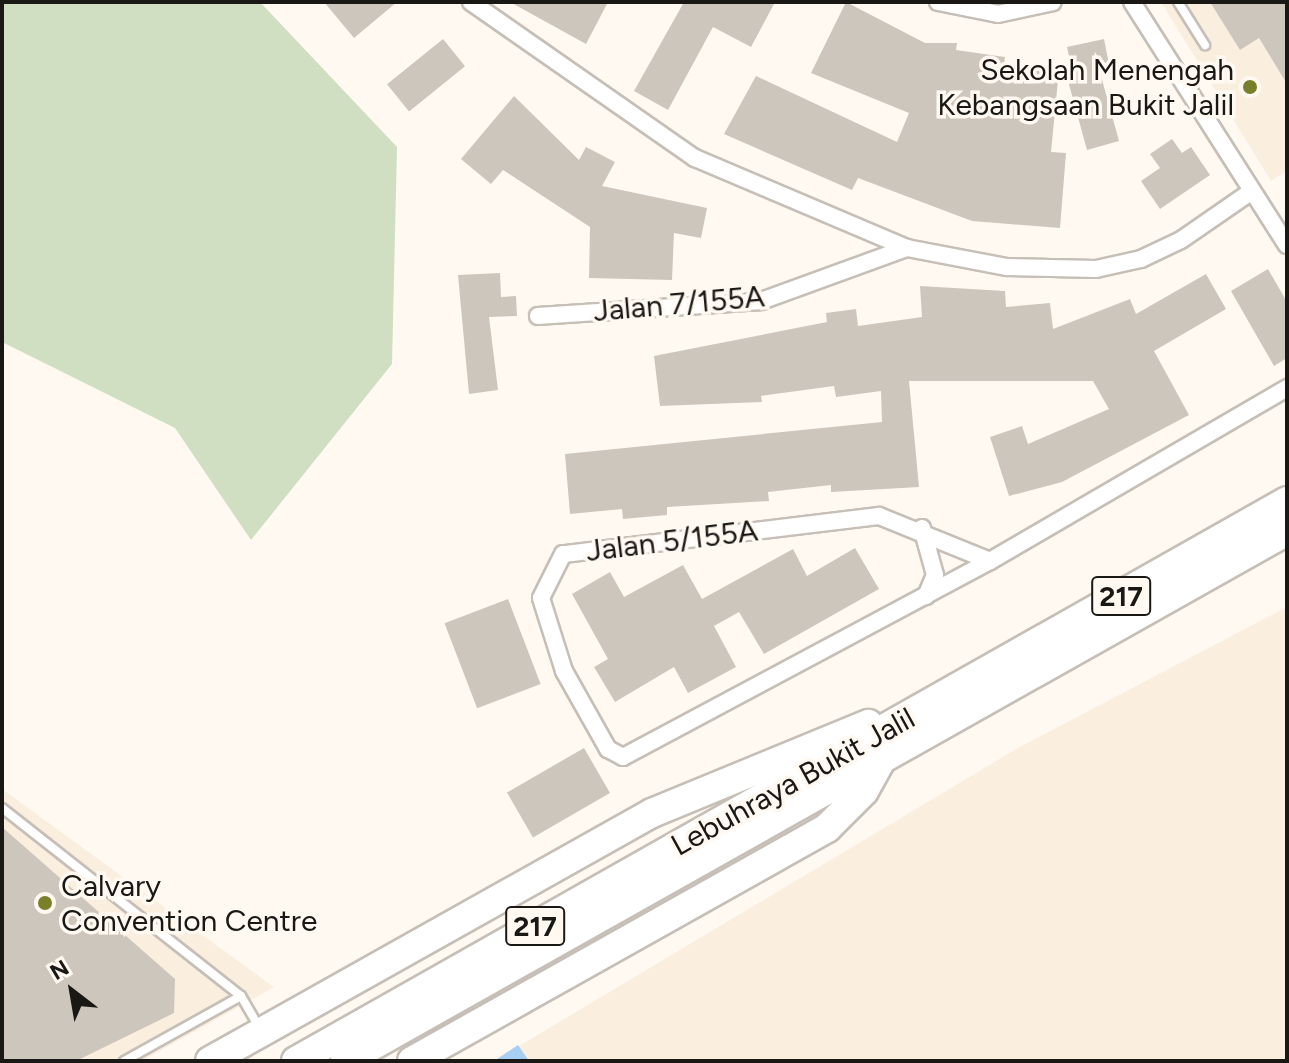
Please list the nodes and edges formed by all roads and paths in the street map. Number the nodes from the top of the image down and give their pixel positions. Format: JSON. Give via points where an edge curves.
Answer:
{"nodes":[{"id":1,"x":471,"y":2,"type":"edge"},
{"id":2,"x":938,"y":2,"type":"edge"},
{"id":3,"x":1053,"y":2,"type":"edge"},
{"id":4,"x":1132,"y":2,"type":"edge"},
{"id":5,"x":1178,"y":2,"type":"edge"},
{"id":6,"x":1205,"y":45,"type":"dead end"},
{"id":7,"x":1252,"y":191,"type":"junction"},
{"id":8,"x":1287,"y":245,"type":"edge"},
{"id":9,"x":907,"y":248,"type":"junction"},
{"id":10,"x":538,"y":316,"type":"dead end"},
{"id":11,"x":1287,"y":388,"type":"edge"},
{"id":12,"x":1287,"y":501,"type":"edge"},
{"id":13,"x":922,"y":528,"type":"junction"},
{"id":14,"x":1287,"y":531,"type":"edge"},
{"id":15,"x":990,"y":561,"type":"junction"},
{"id":16,"x":926,"y":596,"type":"junction"},
{"id":17,"x":955,"y":692,"type":"junction"},
{"id":18,"x":882,"y":759,"type":"junction"},
{"id":19,"x":781,"y":802,"type":"junction"},
{"id":20,"x":2,"y":808,"type":"edge"},
{"id":21,"x":241,"y":996,"type":"junction"},
{"id":22,"x":262,"y":1033,"type":"junction"},
{"id":23,"x":124,"y":1061,"type":"edge"},
{"id":24,"x":210,"y":1061,"type":"edge"},
{"id":25,"x":296,"y":1061,"type":"edge"},
{"id":26,"x":345,"y":1061,"type":"edge"},
{"id":27,"x":412,"y":1061,"type":"edge"}],
"edges":[{"from":1,"to":9,"type":"street","via":[[695,158]]},
{"from":2,"to":3,"type":"street","via":[[998,14]]},
{"from":4,"to":7,"type":"street"},
{"from":5,"to":6,"type":"lane"},
{"from":7,"to":8,"type":"street"},
{"from":7,"to":9,"type":"street","via":[[1181,240],[1141,259],[1096,269],[1007,267]]},
{"from":9,"to":10,"type":"street","name":"Jalan 7/155A","via":[[761,301]]},
{"from":11,"to":15,"type":"street","name":"Jalan 5/155A"},
{"from":12,"to":17,"type":"highway","name":"Lebuhraya Bukit Jalil","number":"217"},
{"from":13,"to":15,"type":"street","name":"Jalan 5/155A"},
{"from":13,"to":16,"type":"street","via":[[935,575]]},
{"from":13,"to":16,"type":"street","name":"Jalan 5/155A","via":[[879,516],[563,554],[541,598],[564,671],[608,749],[623,757]]},
{"from":14,"to":18,"type":"highway","name":"Lebuhraya Bukit Jalil","number":"217"},
{"from":15,"to":16,"type":"street","name":"Jalan 5/155A"},
{"from":17,"to":19,"type":"highway","name":"Lebuhraya Bukit Jalil","number":"217"},
{"from":17,"to":22,"type":"highway","via":[[755,765],[652,813]]},
{"from":18,"to":19,"type":"highway","name":"Lebuhraya Bukit Jalil","number":"217"},
{"from":18,"to":27,"type":"highway","via":[[864,791],[827,828]]},
{"from":19,"to":25,"type":"highway","name":"Lebuhraya Bukit Jalil","number":"217"},
{"from":19,"to":26,"type":"highway","name":"Lebuhraya Bukit Jalil","number":"217"},
{"from":20,"to":21,"type":"lane"},
{"from":21,"to":22,"type":"lane"},
{"from":21,"to":23,"type":"lane"},
{"from":22,"to":24,"type":"highway"}]}
